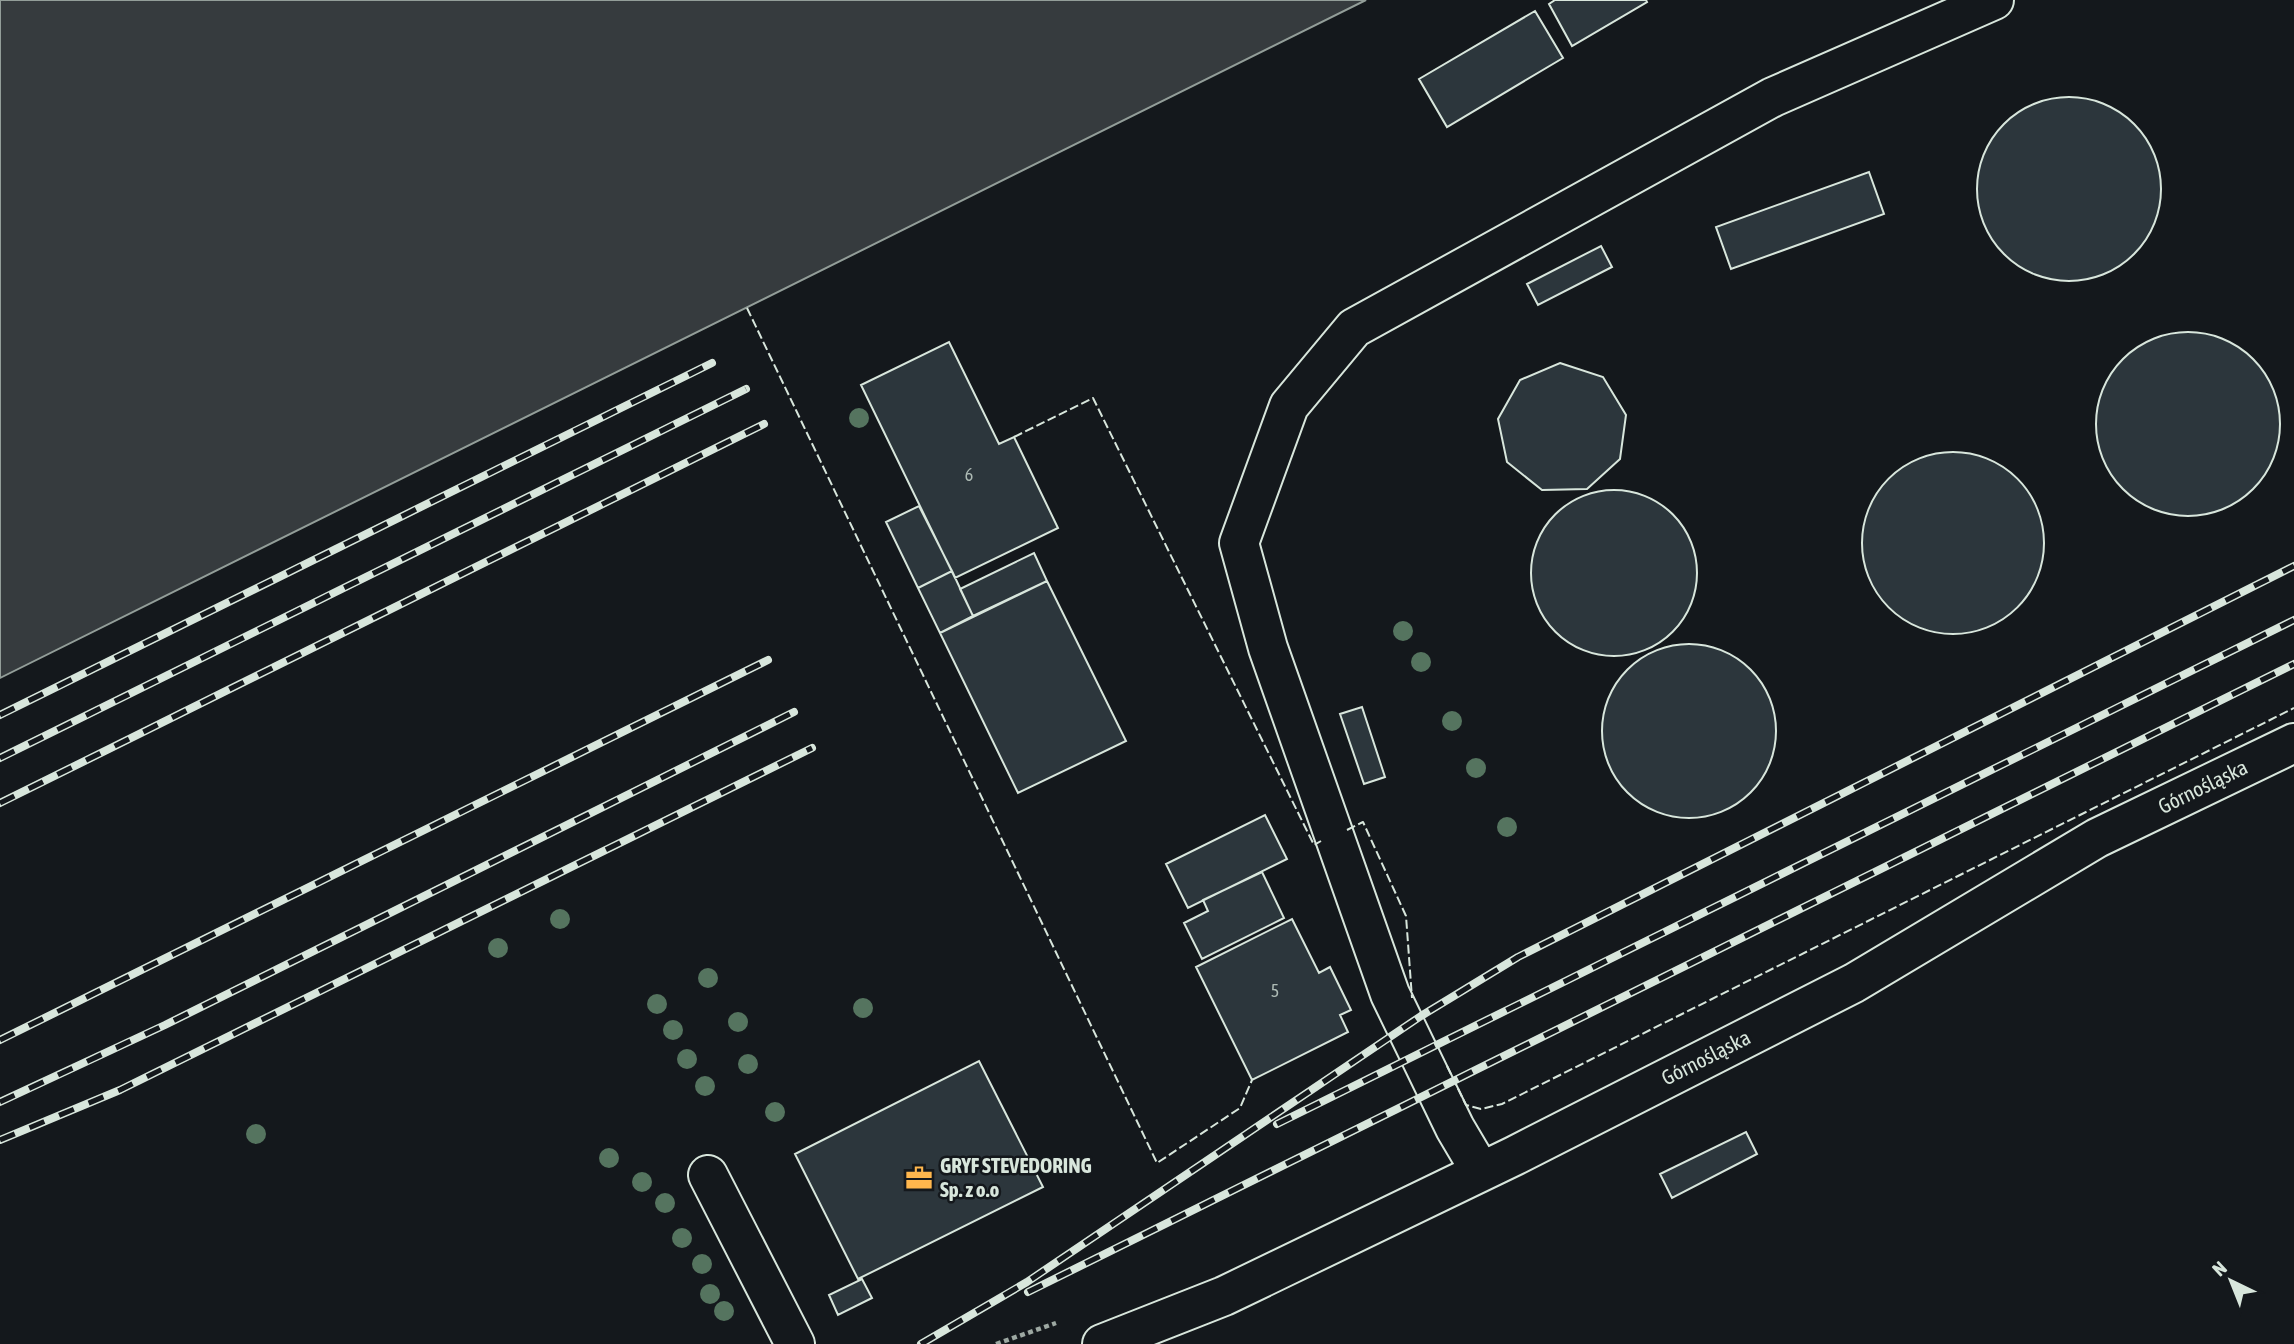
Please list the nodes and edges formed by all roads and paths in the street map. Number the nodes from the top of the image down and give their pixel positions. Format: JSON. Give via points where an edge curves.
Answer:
{"nodes":[{"id":1,"x":1994,"y":0,"type":"edge"},
{"id":2,"x":2294,"y":743,"type":"edge"},
{"id":3,"x":1481,"y":1172,"type":"junction"},
{"id":4,"x":708,"y":1175,"type":"dead end"},
{"id":5,"x":795,"y":1344,"type":"edge"},
{"id":6,"x":1102,"y":1344,"type":"edge"}],
"edges":[{"from":1,"to":3,"type":"lane","via":[[1773,97],[1354,328],[1289,406],[1239,543],[1268,648],[1390,994]]},
{"from":2,"to":3,"type":"lane","name":"Górnośląska","via":[[2087,844],[1854,983]]},
{"from":3,"to":6,"type":"lane","name":"Górnośląska","via":[[1224,1296]]},
{"from":4,"to":5,"type":"lane"}]}
